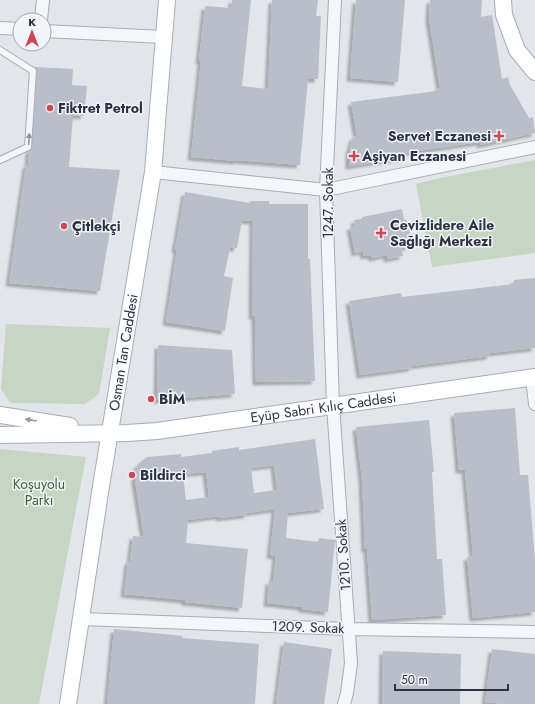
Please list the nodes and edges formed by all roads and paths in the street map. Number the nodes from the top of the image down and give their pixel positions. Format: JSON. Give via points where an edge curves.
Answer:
{"nodes":[{"id":1,"x":43,"y":0,"type":"edge"},
{"id":2,"x":166,"y":0,"type":"edge"},
{"id":3,"x":334,"y":0,"type":"edge"},
{"id":4,"x":503,"y":0,"type":"edge"},
{"id":5,"x":42,"y":12,"type":"edge"},
{"id":6,"x":0,"y":28,"type":"edge"},
{"id":7,"x":12,"y":29,"type":"edge"},
{"id":8,"x":52,"y":31,"type":"edge"},
{"id":9,"x":163,"y":37,"type":"junction"},
{"id":10,"x":0,"y":50,"type":"edge"},
{"id":11,"x":535,"y":72,"type":"edge"},
{"id":12,"x":535,"y":147,"type":"edge"},
{"id":13,"x":0,"y":160,"type":"edge"},
{"id":14,"x":153,"y":172,"type":"junction"},
{"id":15,"x":326,"y":190,"type":"junction"},
{"id":16,"x":534,"y":378,"type":"edge"},
{"id":17,"x":535,"y":404,"type":"edge"},
{"id":18,"x":333,"y":406,"type":"junction"},
{"id":19,"x":0,"y":415,"type":"edge"},
{"id":20,"x":111,"y":433,"type":"junction"},
{"id":21,"x":0,"y":435,"type":"edge"},
{"id":22,"x":82,"y":619,"type":"junction"},
{"id":23,"x":349,"y":629,"type":"junction"},
{"id":24,"x":535,"y":632,"type":"edge"},
{"id":25,"x":68,"y":704,"type":"edge"},
{"id":26,"x":344,"y":704,"type":"edge"}],
"edges":[{"from":1,"to":5,"type":"street"},
{"from":2,"to":9,"type":"street","name":"Osman Tan Caddesi"},
{"from":3,"to":15,"type":"street","name":"1247. Sokak"},
{"from":4,"to":11,"type":"street","via":[[504,15],[517,50]]},
{"from":6,"to":7,"type":"street"},
{"from":8,"to":9,"type":"street"},
{"from":9,"to":14,"type":"street","name":"Osman Tan Caddesi"},
{"from":13,"to":10,"type":"lane","one_way":true,"via":[[28,147],[33,71]]},
{"from":12,"to":15,"type":"street"},
{"from":14,"to":15,"type":"street"},
{"from":14,"to":20,"type":"street","name":"Osman Tan Caddesi"},
{"from":15,"to":18,"type":"street","name":"1247. Sokak"},
{"from":16,"to":17,"type":"street"},
{"from":16,"to":18,"type":"street","name":"Eyüp Sabri Kılıç Caddesi"},
{"from":18,"to":20,"type":"street","name":"Eyüp Sabri Kılıç Caddesi","via":[[157,431]]},
{"from":18,"to":23,"type":"street","name":"1210. Sokak"},
{"from":20,"to":19,"type":"street","name":"Eyüp Sabri Kılıç Caddesi","one_way":true},
{"from":20,"to":21,"type":"street","name":"Eyüp Sabri Kılıç Caddesi"},
{"from":20,"to":22,"type":"street","name":"Osman Tan Caddesi"},
{"from":22,"to":23,"type":"street","name":"1209. Sokak"},
{"from":22,"to":25,"type":"street","name":"Osman Tan Caddesi"},
{"from":23,"to":24,"type":"street","name":"1209. Sokak"},
{"from":23,"to":26,"type":"street","name":"1210. Sokak","via":[[351,663]]}]}
